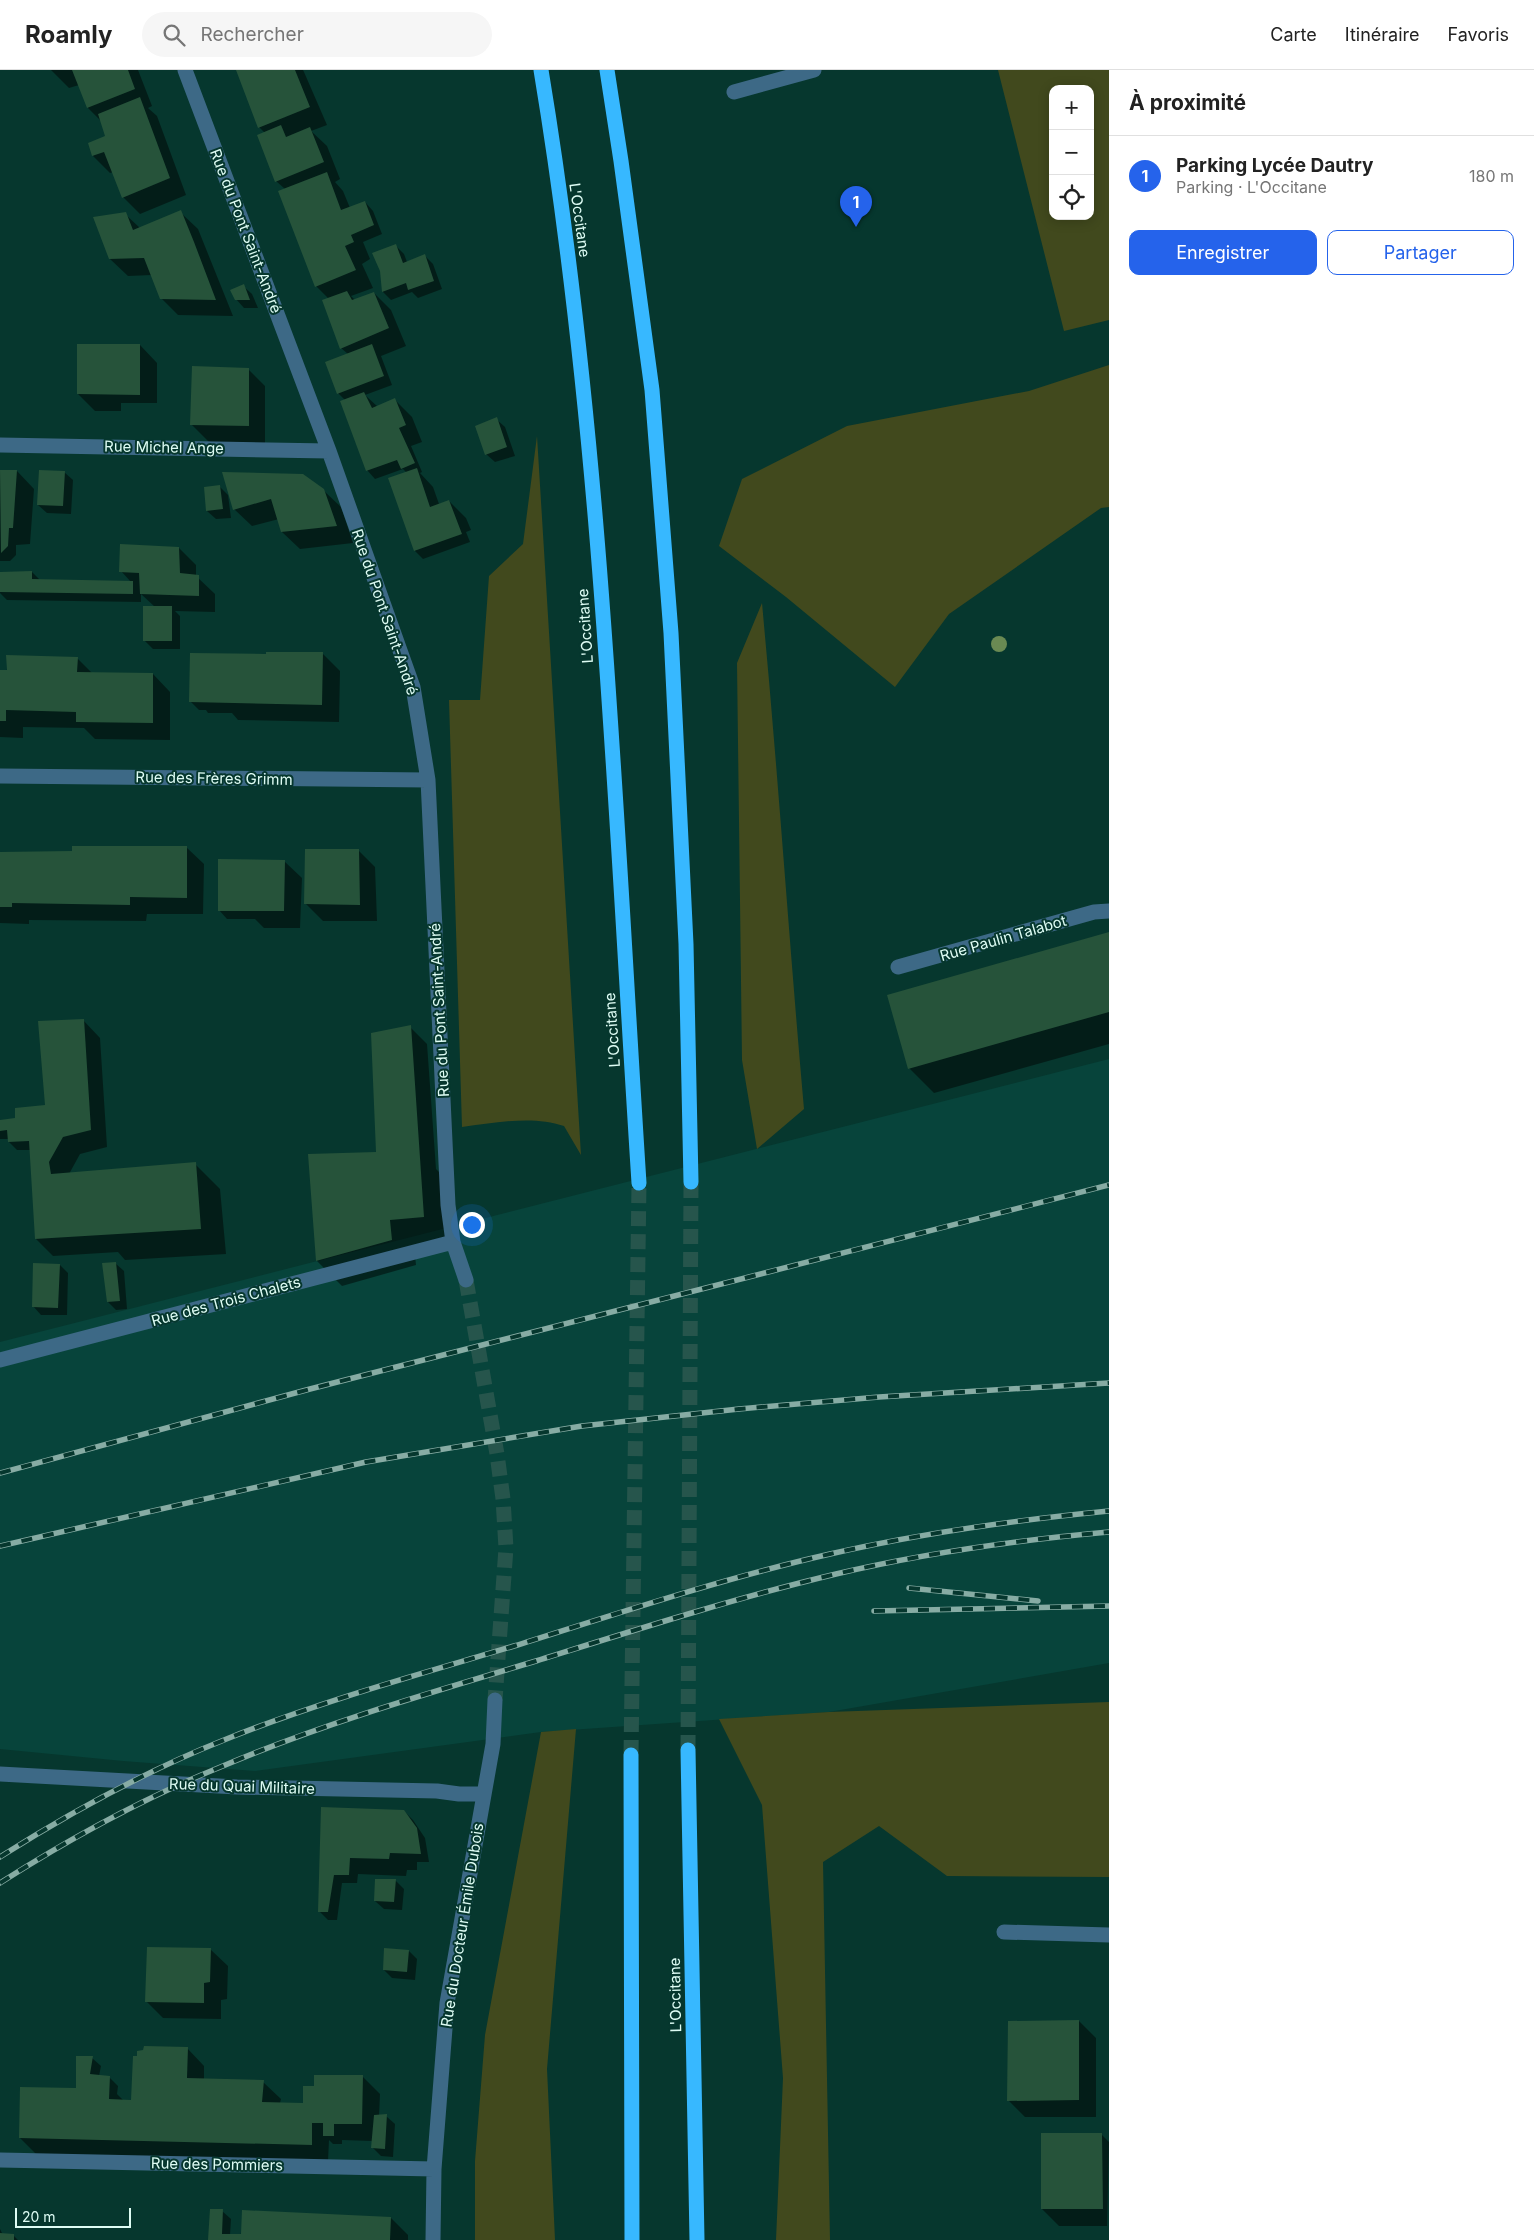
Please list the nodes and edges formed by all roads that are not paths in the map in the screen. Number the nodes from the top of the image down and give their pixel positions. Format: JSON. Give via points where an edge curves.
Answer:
{"nodes":[{"id":1,"x":185,"y":70,"type":"edge"},
{"id":2,"x":540,"y":70,"type":"edge"},
{"id":3,"x":606,"y":70,"type":"edge"},
{"id":4,"x":814,"y":70,"type":"edge"},
{"id":5,"x":734,"y":92,"type":"dead end"},
{"id":6,"x":0,"y":445,"type":"edge"},
{"id":7,"x":329,"y":451,"type":"junction"},
{"id":8,"x":0,"y":776,"type":"edge"},
{"id":9,"x":428,"y":780,"type":"junction"},
{"id":10,"x":1109,"y":910,"type":"edge"},
{"id":11,"x":898,"y":967,"type":"dead end"},
{"id":12,"x":691,"y":1182,"type":"tunnel mouth"},
{"id":13,"x":639,"y":1183,"type":"tunnel mouth"},
{"id":14,"x":453,"y":1242,"type":"junction"},
{"id":15,"x":466,"y":1280,"type":"tunnel mouth"},
{"id":16,"x":0,"y":1360,"type":"edge"},
{"id":17,"x":495,"y":1700,"type":"tunnel mouth"},
{"id":18,"x":688,"y":1750,"type":"tunnel mouth"},
{"id":19,"x":631,"y":1755,"type":"tunnel mouth"},
{"id":20,"x":0,"y":1774,"type":"edge"},
{"id":21,"x":484,"y":1794,"type":"junction"},
{"id":22,"x":1004,"y":1932,"type":"dead end"},
{"id":23,"x":1109,"y":1935,"type":"edge"},
{"id":24,"x":0,"y":2160,"type":"edge"},
{"id":25,"x":434,"y":2169,"type":"junction"},
{"id":26,"x":433,"y":2240,"type":"edge"},
{"id":27,"x":632,"y":2240,"type":"edge"},
{"id":28,"x":697,"y":2240,"type":"edge"}],
"edges":[{"from":1,"to":7,"type":"street","name":"Rue du Pont Saint-André"},
{"from":2,"to":13,"type":"highway","name":"L'Occitane","via":[[578,330],[603,620]]},
{"from":3,"to":12,"type":"highway","via":[[652,390],[671,633],[686,944]]},
{"from":4,"to":5,"type":"street"},
{"from":6,"to":7,"type":"street","name":"Rue Michel Ange"},
{"from":7,"to":9,"type":"street","name":"Rue du Pont Saint-André","via":[[413,687]]},
{"from":8,"to":9,"type":"street","name":"Rue des Frères Grimm"},
{"from":9,"to":14,"type":"street","name":"Rue du Pont Saint-André","via":[[448,1205]]},
{"from":10,"to":11,"type":"street","name":"Rue Paulin Talabot"},
{"from":14,"to":15,"type":"street","name":"Rue du Pont Saint-André"},
{"from":14,"to":16,"type":"street","name":"Rue des Trois Chalets"},
{"from":17,"to":21,"type":"street","name":"Rue du Docteur Émile Dubois","via":[[493,1744]]},
{"from":18,"to":28,"type":"highway","name":"L'Occitane"},
{"from":19,"to":27,"type":"highway"},
{"from":20,"to":21,"type":"street","name":"Rue du Quai Militaire","via":[[237,1787]]},
{"from":21,"to":25,"type":"street","name":"Rue du Docteur Émile Dubois","via":[[447,2003]]},
{"from":22,"to":23,"type":"street"},
{"from":24,"to":25,"type":"street","name":"Rue des Pommiers"},
{"from":25,"to":26,"type":"street","name":"Rue du Docteur Émile Dubois"}]}
